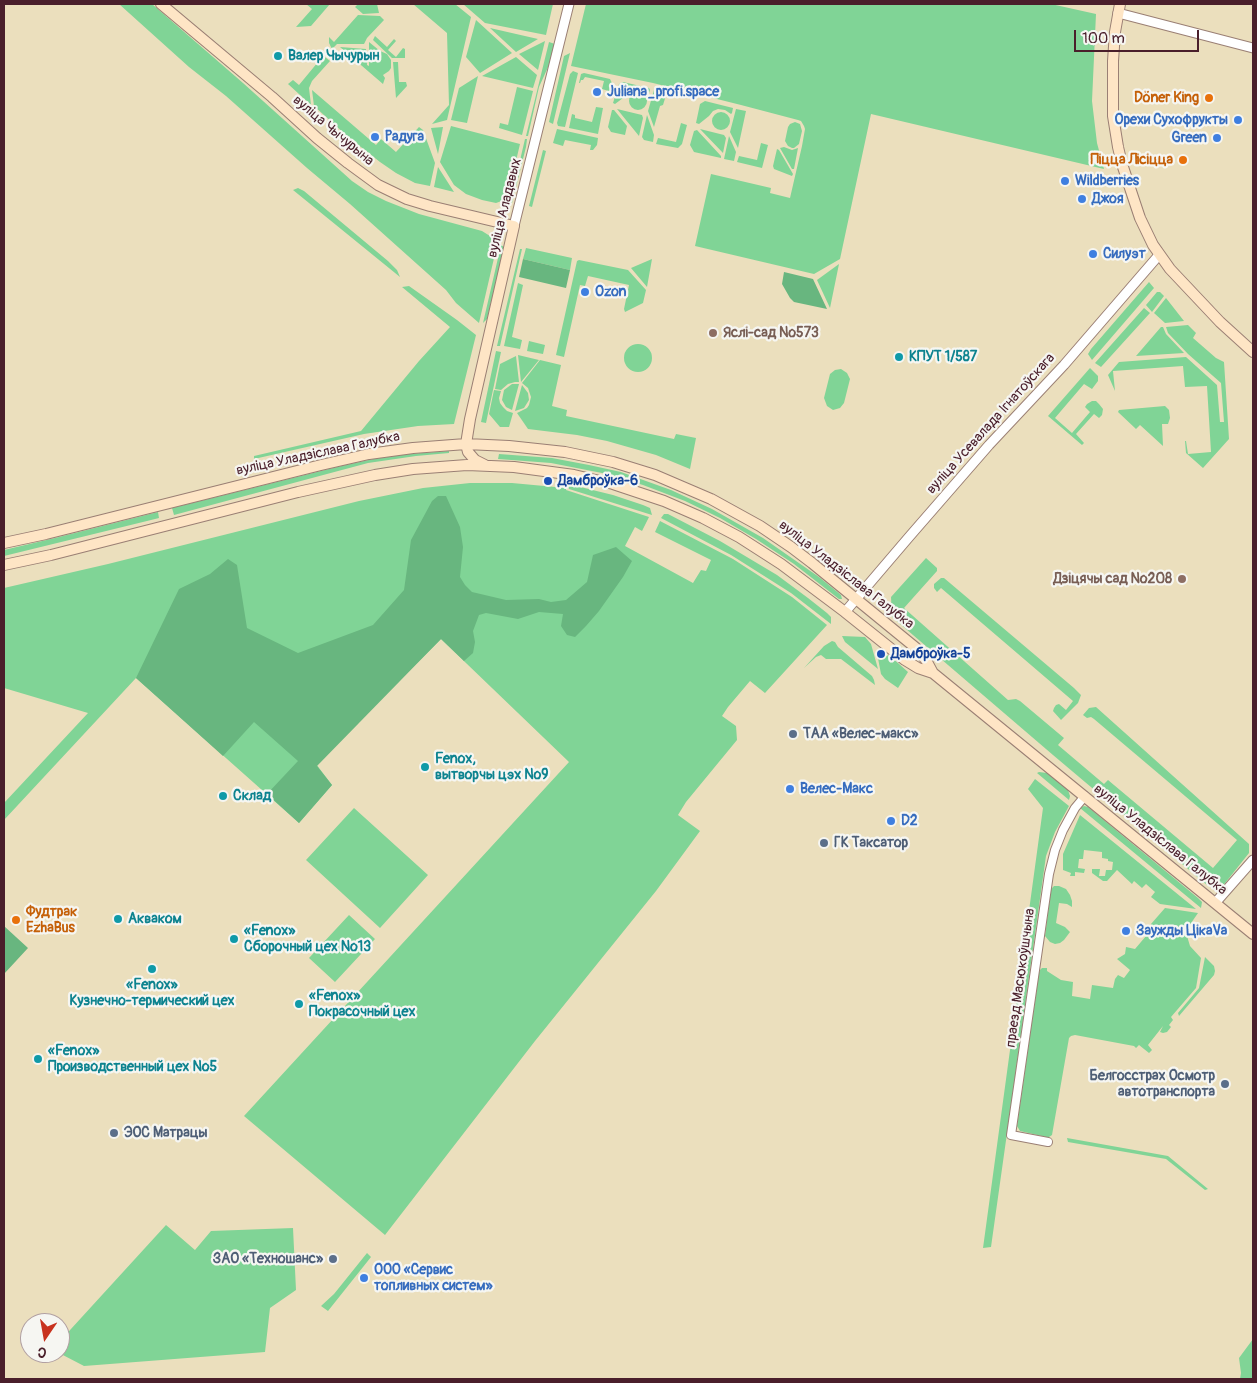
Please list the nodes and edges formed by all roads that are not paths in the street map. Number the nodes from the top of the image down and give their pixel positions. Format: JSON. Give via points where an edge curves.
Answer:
{"nodes":[{"id":1,"x":161,"y":4,"type":"edge"},
{"id":2,"x":569,"y":4,"type":"edge"},
{"id":3,"x":1119,"y":9,"type":"edge"},
{"id":4,"x":1253,"y":48,"type":"edge"},
{"id":5,"x":514,"y":226,"type":"junction"},
{"id":6,"x":1159,"y":255,"type":"junction"},
{"id":7,"x":1253,"y":352,"type":"edge"},
{"id":8,"x":471,"y":424,"type":"junction"},
{"id":9,"x":489,"y":445,"type":"junction"},
{"id":10,"x":468,"y":447,"type":"junction"},
{"id":11,"x":486,"y":465,"type":"junction"},
{"id":12,"x":454,"y":466,"type":"junction"},
{"id":13,"x":4,"y":543,"type":"edge"},
{"id":14,"x":4,"y":565,"type":"edge"},
{"id":15,"x":857,"y":598,"type":"junction"},
{"id":16,"x":845,"y":612,"type":"junction"},
{"id":17,"x":933,"y":673,"type":"junction"},
{"id":18,"x":1085,"y":796,"type":"junction"},
{"id":19,"x":1253,"y":860,"type":"edge"},
{"id":20,"x":1216,"y":902,"type":"junction"},
{"id":21,"x":1253,"y":934,"type":"edge"},
{"id":22,"x":1048,"y":1142,"type":"dead end"}],
"edges":[{"from":1,"to":5,"type":"main road","name":"вуліца Чычурына","via":[[317,138],[378,185],[430,206]]},
{"from":2,"to":5,"type":"street","name":"вуліца Аладавых"},
{"from":3,"to":4,"type":"street"},
{"from":3,"to":6,"type":"main road","via":[[1112,84],[1118,147],[1140,218]]},
{"from":5,"to":8,"type":"main road","name":"вуліца Аладавых"},
{"from":6,"to":7,"type":"main road","via":[[1174,275]]},
{"from":6,"to":15,"type":"street","name":"вуліца Усевалада Ігнатоўскага"},
{"from":8,"to":9,"type":"main road","via":[[478,437]]},
{"from":8,"to":10,"type":"main road","name":"вуліца Аладавых"},
{"from":9,"to":10,"type":"main road","name":"вуліца Уладзіслава Галубка"},
{"from":9,"to":15,"type":"main road","name":"вуліца Уладзіслава Галубка","via":[[586,455],[672,482],[760,526]]},
{"from":10,"to":11,"type":"main road","via":[[478,462]]},
{"from":10,"to":12,"type":"main road"},
{"from":10,"to":13,"type":"main road","name":"вуліца Уладзіслава Галубка","via":[[413,448],[369,454]]},
{"from":11,"to":12,"type":"main road","name":"вуліца Уладзіслава Галубка"},
{"from":11,"to":16,"type":"main road","name":"вуліца Уладзіслава Галубка","via":[[574,475],[664,501],[739,537]]},
{"from":12,"to":14,"type":"main road","name":"вуліца Уладзіслава Галубка","via":[[395,472],[325,486]]},
{"from":15,"to":16,"type":"street","name":"вуліца Усевалада Ігнатоўскага"},
{"from":15,"to":17,"type":"main road","name":"вуліца Уладзіслава Галубка","via":[[916,648]]},
{"from":16,"to":17,"type":"main road","name":"вуліца Уладзіслава Галубка","via":[[904,660]]},
{"from":17,"to":18,"type":"main road","name":"вуліца Уладзіслава Галубка"},
{"from":18,"to":20,"type":"main road","name":"вуліца Уладзіслава Галубка"},
{"from":18,"to":22,"type":"street","name":"праезд Масюкоўшчына","via":[[1066,823],[1049,874],[1011,1136]]},
{"from":19,"to":20,"type":"street"},
{"from":20,"to":21,"type":"main road","name":"вуліца Уладзіслава Галубка"}]}
